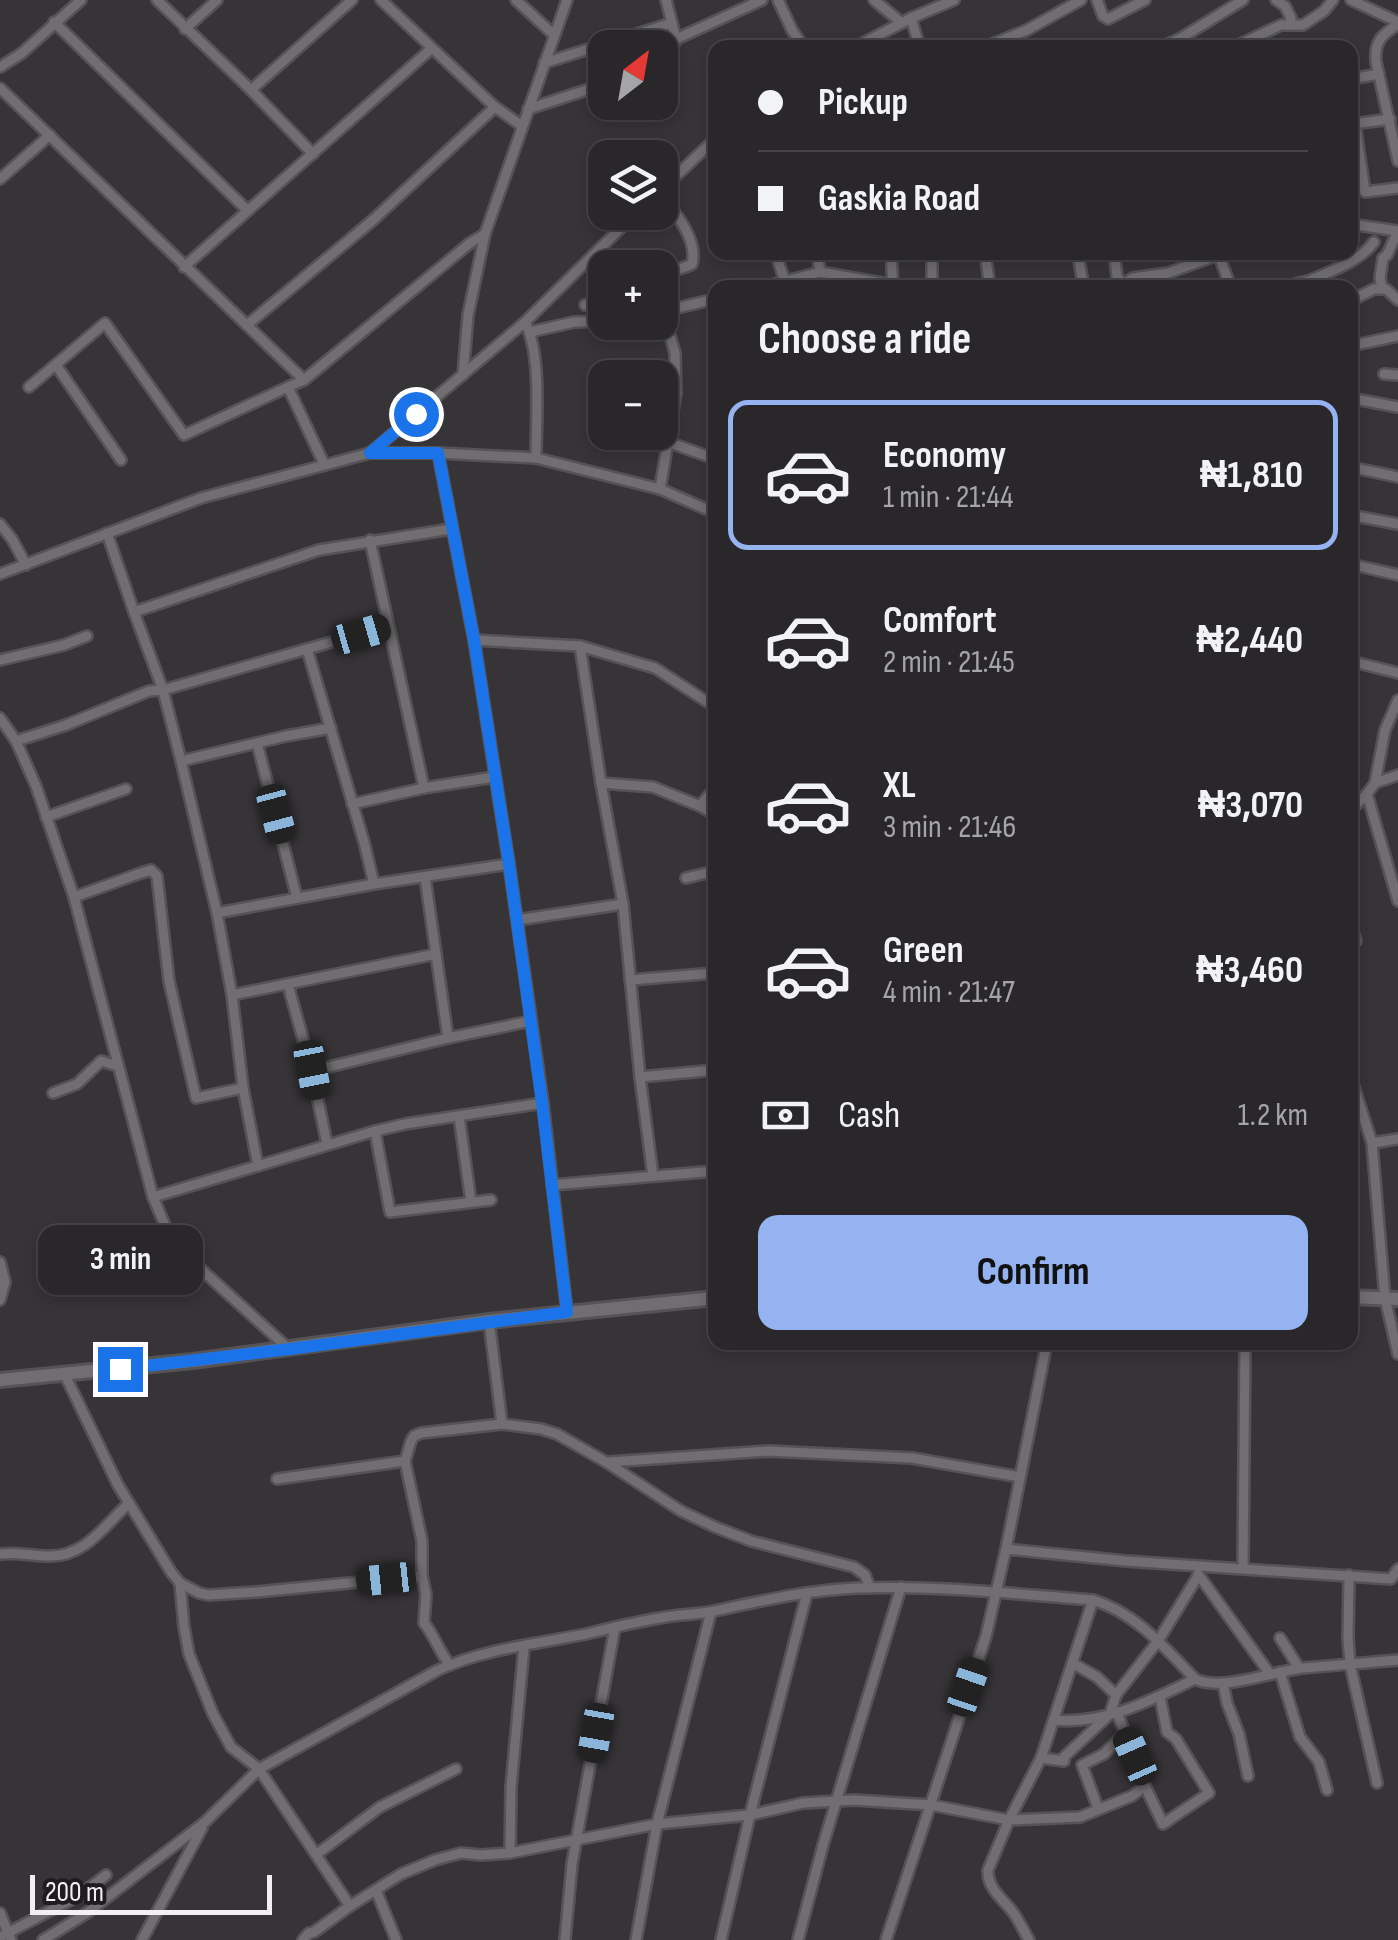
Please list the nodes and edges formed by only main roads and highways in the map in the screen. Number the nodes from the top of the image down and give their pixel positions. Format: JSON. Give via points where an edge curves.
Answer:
{"nodes":[{"id":1,"x":1358,"y":1297,"type":"edge"},
{"id":2,"x":1391,"y":1298,"type":"edge"},
{"id":3,"x":708,"y":1299,"type":"edge"},
{"id":4,"x":0,"y":1380,"type":"edge"}],
"edges":[{"from":1,"to":2,"type":"main road"},
{"from":3,"to":4,"type":"main road"}]}
